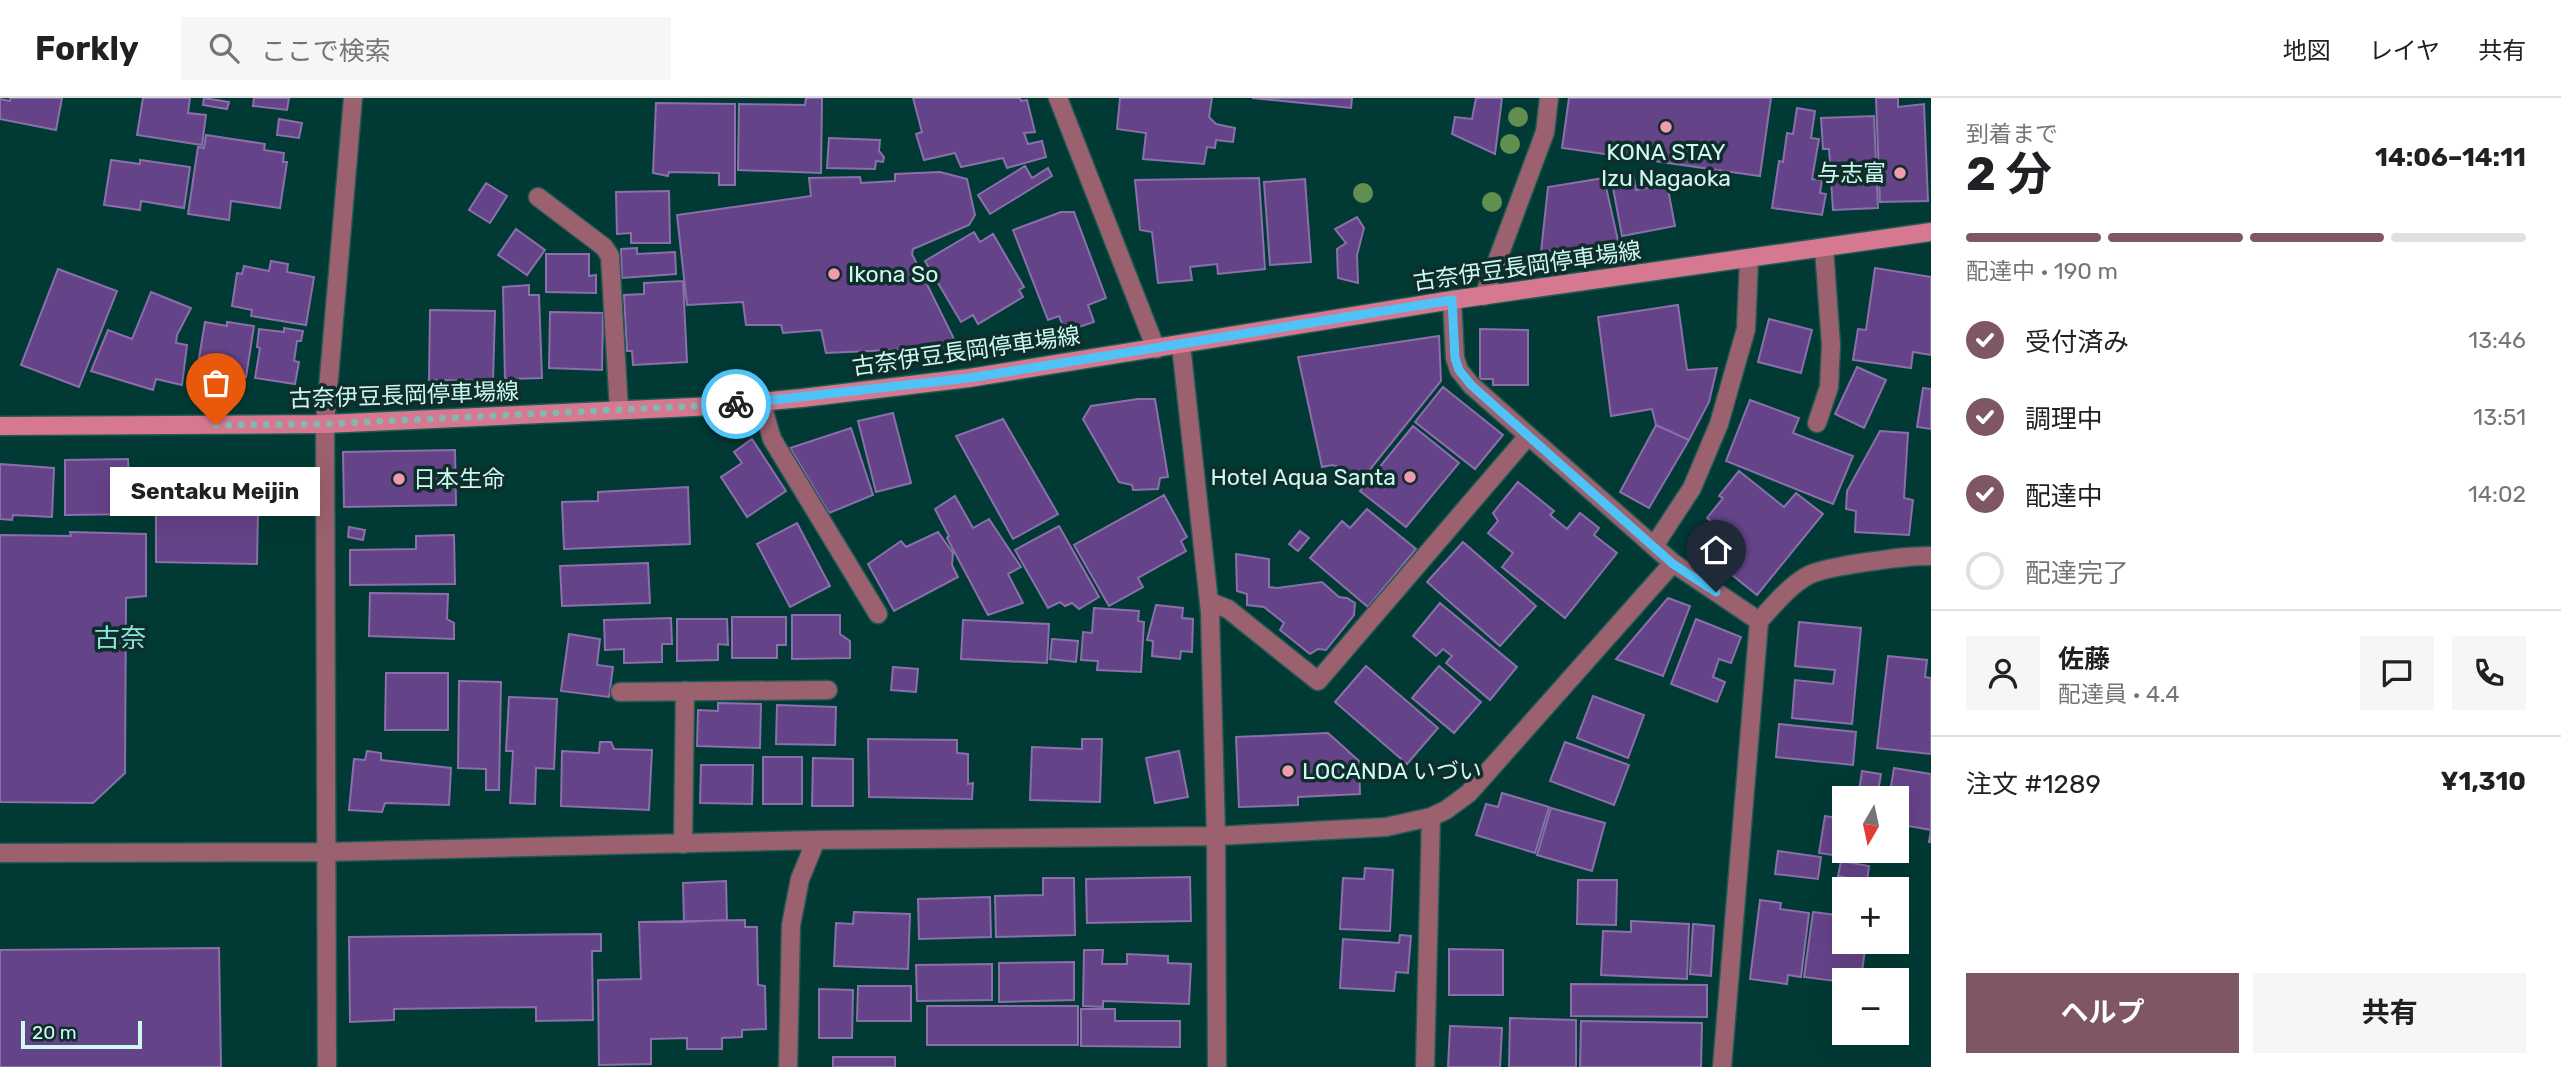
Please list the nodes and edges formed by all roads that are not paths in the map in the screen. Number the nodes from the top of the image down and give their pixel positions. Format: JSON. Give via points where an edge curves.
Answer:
{"nodes":[{"id":1,"x":352,"y":98,"type":"edge"},
{"id":2,"x":1058,"y":98,"type":"edge"},
{"id":3,"x":1549,"y":98,"type":"edge"},
{"id":4,"x":538,"y":197,"type":"dead end"},
{"id":5,"x":1931,"y":232,"type":"edge"},
{"id":6,"x":1824,"y":248,"type":"junction"},
{"id":7,"x":1749,"y":259,"type":"junction"},
{"id":8,"x":1484,"y":296,"type":"junction"},
{"id":9,"x":1452,"y":300,"type":"junction"},
{"id":10,"x":1181,"y":345,"type":"junction"},
{"id":11,"x":1156,"y":349,"type":"junction"},
{"id":12,"x":761,"y":401,"type":"junction"},
{"id":13,"x":620,"y":410,"type":"junction"},
{"id":14,"x":1818,"y":423,"type":"dead end"},
{"id":15,"x":325,"y":424,"type":"junction"},
{"id":16,"x":0,"y":426,"type":"edge"},
{"id":17,"x":1528,"y":436,"type":"junction"},
{"id":18,"x":1654,"y":546,"type":"junction"},
{"id":19,"x":1931,"y":556,"type":"edge"},
{"id":20,"x":1673,"y":564,"type":"junction"},
{"id":21,"x":1210,"y":602,"type":"junction"},
{"id":22,"x":878,"y":614,"type":"dead end"},
{"id":23,"x":1759,"y":621,"type":"junction"},
{"id":24,"x":828,"y":690,"type":"dead end"},
{"id":25,"x":685,"y":691,"type":"junction"},
{"id":26,"x":620,"y":692,"type":"dead end"},
{"id":27,"x":1431,"y":817,"type":"junction"},
{"id":28,"x":1216,"y":836,"type":"junction"},
{"id":29,"x":816,"y":840,"type":"junction"},
{"id":30,"x":683,"y":844,"type":"junction"},
{"id":31,"x":327,"y":852,"type":"junction"},
{"id":32,"x":0,"y":853,"type":"edge"},
{"id":33,"x":327,"y":1067,"type":"edge"},
{"id":34,"x":788,"y":1067,"type":"edge"},
{"id":35,"x":1217,"y":1067,"type":"edge"},
{"id":36,"x":1425,"y":1067,"type":"edge"},
{"id":37,"x":1722,"y":1067,"type":"edge"}],
"edges":[{"from":1,"to":15,"type":"street"},
{"from":2,"to":11,"type":"street"},
{"from":3,"to":8,"type":"street","via":[[1545,132]]},
{"from":4,"to":13,"type":"street","via":[[604,247],[610,257]]},
{"from":5,"to":6,"type":"main road","name":"古奈伊豆長岡停車場線"},
{"from":6,"to":7,"type":"main road","name":"古奈伊豆長岡停車場線"},
{"from":6,"to":14,"type":"street","via":[[1831,345],[1829,387]]},
{"from":7,"to":8,"type":"main road","name":"古奈伊豆長岡停車場線"},
{"from":7,"to":18,"type":"street","via":[[1746,329],[1719,424],[1692,488]]},
{"from":8,"to":9,"type":"main road","name":"古奈伊豆長岡停車場線"},
{"from":9,"to":10,"type":"main road","name":"古奈伊豆長岡停車場線"},
{"from":9,"to":17,"type":"street","via":[[1459,370]]},
{"from":10,"to":11,"type":"main road","name":"古奈伊豆長岡停車場線"},
{"from":10,"to":21,"type":"street"},
{"from":11,"to":12,"type":"main road","name":"古奈伊豆長岡停車場線","via":[[969,378]]},
{"from":12,"to":13,"type":"main road","name":"古奈伊豆長岡停車場線"},
{"from":12,"to":22,"type":"street","via":[[772,439]]},
{"from":13,"to":15,"type":"main road","name":"古奈伊豆長岡停車場線"},
{"from":15,"to":16,"type":"main road","name":"古奈伊豆長岡停車場線"},
{"from":15,"to":31,"type":"street"},
{"from":17,"to":18,"type":"street"},
{"from":17,"to":21,"type":"street","via":[[1318,681],[1228,609]]},
{"from":18,"to":20,"type":"street"},
{"from":19,"to":23,"type":"street","via":[[1808,575]]},
{"from":20,"to":23,"type":"street"},
{"from":20,"to":27,"type":"street","via":[[1469,793]]},
{"from":21,"to":28,"type":"street"},
{"from":23,"to":37,"type":"street"},
{"from":24,"to":25,"type":"street"},
{"from":25,"to":26,"type":"street"},
{"from":25,"to":30,"type":"street"},
{"from":27,"to":28,"type":"street","via":[[1386,827]]},
{"from":27,"to":36,"type":"street"},
{"from":28,"to":29,"type":"street"},
{"from":28,"to":35,"type":"street"},
{"from":29,"to":30,"type":"street"},
{"from":29,"to":34,"type":"street","via":[[800,878],[791,925]]},
{"from":30,"to":31,"type":"street"},
{"from":31,"to":32,"type":"street"},
{"from":31,"to":33,"type":"street"}]}
